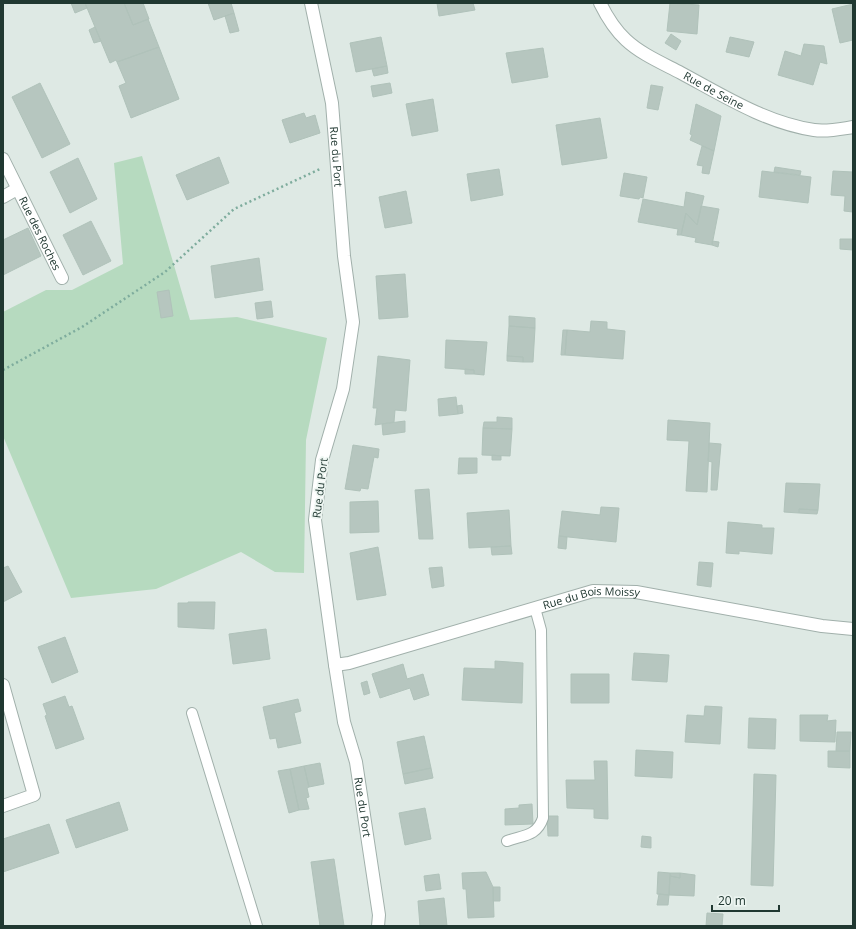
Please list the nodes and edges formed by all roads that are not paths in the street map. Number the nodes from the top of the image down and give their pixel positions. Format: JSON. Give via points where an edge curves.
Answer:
{"nodes":[{"id":1,"x":311,"y":3,"type":"edge"},
{"id":2,"x":600,"y":3,"type":"edge"},
{"id":3,"x":853,"y":127,"type":"edge"},
{"id":4,"x":3,"y":159,"type":"edge"},
{"id":5,"x":17,"y":189,"type":"junction"},
{"id":6,"x":3,"y":197,"type":"edge"},
{"id":7,"x":62,"y":278,"type":"dead end"},
{"id":8,"x":536,"y":608,"type":"junction"},
{"id":9,"x":853,"y":629,"type":"edge"},
{"id":10,"x":335,"y":666,"type":"junction"},
{"id":11,"x":3,"y":686,"type":"edge"},
{"id":12,"x":192,"y":713,"type":"dead end"},
{"id":13,"x":3,"y":806,"type":"edge"},
{"id":14,"x":507,"y":841,"type":"dead end"},
{"id":15,"x":257,"y":926,"type":"edge"},
{"id":16,"x":378,"y":926,"type":"edge"}],
"edges":[{"from":1,"to":10,"type":"street","name":"Rue du Port","via":[[332,103],[344,256],[354,322],[343,389],[322,460],[315,520]]},
{"from":2,"to":3,"type":"street","name":"Rue de Seine","via":[[614,28],[642,52],[742,105],[785,123],[814,130]]},
{"from":4,"to":5,"type":"street","name":"Rue des Roches"},
{"from":5,"to":6,"type":"street","name":"Rue des Roches"},
{"from":5,"to":7,"type":"street","name":"Rue des Roches"},
{"from":8,"to":9,"type":"street","name":"Rue du Bois Moissy","via":[[593,590],[636,592],[822,626]]},
{"from":8,"to":10,"type":"street","name":"Rue du Bois Moissy"},
{"from":8,"to":14,"type":"lane","via":[[541,630],[543,818],[540,829]]},
{"from":10,"to":16,"type":"street","name":"Rue du Port","via":[[344,722],[356,762],[379,915]]},
{"from":11,"to":13,"type":"street","via":[[34,795]]},
{"from":12,"to":15,"type":"lane"}]}
